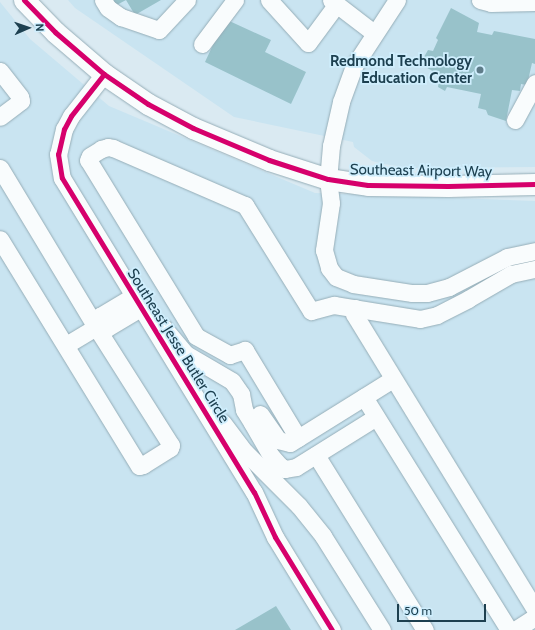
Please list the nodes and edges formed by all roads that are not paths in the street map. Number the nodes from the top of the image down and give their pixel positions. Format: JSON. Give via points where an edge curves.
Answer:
{"nodes":[{"id":1,"x":24,"y":0,"type":"edge"},
{"id":2,"x":103,"y":0,"type":"edge"},
{"id":3,"x":188,"y":0,"type":"edge"},
{"id":4,"x":235,"y":0,"type":"edge"},
{"id":5,"x":269,"y":0,"type":"edge"},
{"id":6,"x":397,"y":0,"type":"edge"},
{"id":7,"x":480,"y":0,"type":"edge"},
{"id":8,"x":525,"y":2,"type":"edge"},
{"id":9,"x":334,"y":3,"type":"edge"},
{"id":10,"x":374,"y":33,"type":"junction"},
{"id":11,"x":202,"y":44,"type":"dead end"},
{"id":12,"x":0,"y":70,"type":"edge"},
{"id":13,"x":104,"y":74,"type":"junction"},
{"id":14,"x":535,"y":82,"type":"edge"},
{"id":15,"x":0,"y":117,"type":"edge"},
{"id":16,"x":515,"y":120,"type":"dead end"},
{"id":17,"x":0,"y":168,"type":"edge"},
{"id":18,"x":328,"y":179,"type":"junction"},
{"id":19,"x":535,"y":184,"type":"edge"},
{"id":20,"x":0,"y":239,"type":"edge"},
{"id":21,"x":535,"y":251,"type":"edge"},
{"id":22,"x":507,"y":257,"type":"junction"},
{"id":23,"x":535,"y":269,"type":"edge"},
{"id":24,"x":136,"y":301,"type":"junction"},
{"id":25,"x":355,"y":308,"type":"junction"},
{"id":26,"x":420,"y":319,"type":"junction"},
{"id":27,"x":96,"y":327,"type":"junction"},
{"id":28,"x":66,"y":345,"type":"junction"},
{"id":29,"x":393,"y":379,"type":"junction"},
{"id":30,"x":241,"y":394,"type":"junction"},
{"id":31,"x":364,"y":397,"type":"junction"},
{"id":32,"x":198,"y":402,"type":"junction"},
{"id":33,"x":376,"y":417,"type":"junction"},
{"id":34,"x":298,"y":438,"type":"junction"},
{"id":35,"x":316,"y":455,"type":"junction"},
{"id":36,"x":530,"y":590,"type":"edge"},
{"id":37,"x":535,"y":609,"type":"edge"},
{"id":38,"x":535,"y":617,"type":"edge"},
{"id":39,"x":332,"y":630,"type":"edge"},
{"id":40,"x":382,"y":630,"type":"edge"},
{"id":41,"x":425,"y":630,"type":"edge"},
{"id":42,"x":509,"y":630,"type":"edge"}],
"edges":[{"from":1,"to":13,"type":"main road","name":"Southeast Airport Way","via":[[54,32]]},
{"from":2,"to":3,"type":"street","via":[[108,8],[121,17],[159,30]]},
{"from":4,"to":11,"type":"street"},
{"from":5,"to":9,"type":"street","via":[[308,43]]},
{"from":6,"to":10,"type":"street"},
{"from":7,"to":8,"type":"street","via":[[491,3]]},
{"from":9,"to":10,"type":"street"},
{"from":10,"to":18,"type":"street","via":[[354,66],[341,102],[331,146]]},
{"from":12,"to":15,"type":"street","via":[[21,101]]},
{"from":13,"to":18,"type":"main road","name":"Southeast Airport Way","via":[[148,104],[193,128],[269,160]]},
{"from":13,"to":24,"type":"street","name":"Southeast Jesse Butler Circle","via":[[67,122],[60,141],[58,162],[65,186]]},
{"from":14,"to":16,"type":"street"},
{"from":17,"to":27,"type":"street"},
{"from":18,"to":19,"type":"main road","name":"Southeast Airport Way","via":[[376,185]]},
{"from":18,"to":22,"type":"street","via":[[331,204],[324,244],[325,256],[332,273],[342,280],[359,285],[427,293],[449,288]]},
{"from":20,"to":28,"type":"street"},
{"from":21,"to":22,"type":"street"},
{"from":22,"to":26,"type":"street","via":[[505,262],[423,313]]},
{"from":23,"to":26,"type":"street","via":[[511,274],[468,300],[437,315]]},
{"from":24,"to":27,"type":"street","via":[[100,316]]},
{"from":24,"to":30,"type":"street","via":[[146,304],[186,354],[224,376]]},
{"from":24,"to":32,"type":"street","name":"Southeast Jesse Butler Circle"},
{"from":25,"to":26,"type":"street"},
{"from":25,"to":29,"type":"street","via":[[354,314]]},
{"from":25,"to":34,"type":"street","via":[[334,305],[311,311],[245,205],[113,148],[101,149],[90,156],[88,160],[196,336],[230,355],[245,350]]},
{"from":27,"to":28,"type":"street"},
{"from":27,"to":28,"type":"street","via":[[171,445],[143,465],[139,466]]},
{"from":29,"to":31,"type":"street"},
{"from":29,"to":36,"type":"street"},
{"from":30,"to":34,"type":"street","via":[[253,404],[278,440],[290,443]]},
{"from":30,"to":35,"type":"street","via":[[244,410],[280,466],[291,469]]},
{"from":31,"to":33,"type":"street"},
{"from":31,"to":34,"type":"street"},
{"from":32,"to":39,"type":"street","name":"Southeast Jesse Butler Circle","via":[[254,492],[275,536]]},
{"from":32,"to":40,"type":"street","via":[[205,402],[245,452],[299,506],[324,536]]},
{"from":33,"to":35,"type":"street"},
{"from":33,"to":42,"type":"street"},
{"from":35,"to":41,"type":"street"},
{"from":36,"to":37,"type":"street"},
{"from":38,"to":42,"type":"street"}]}
